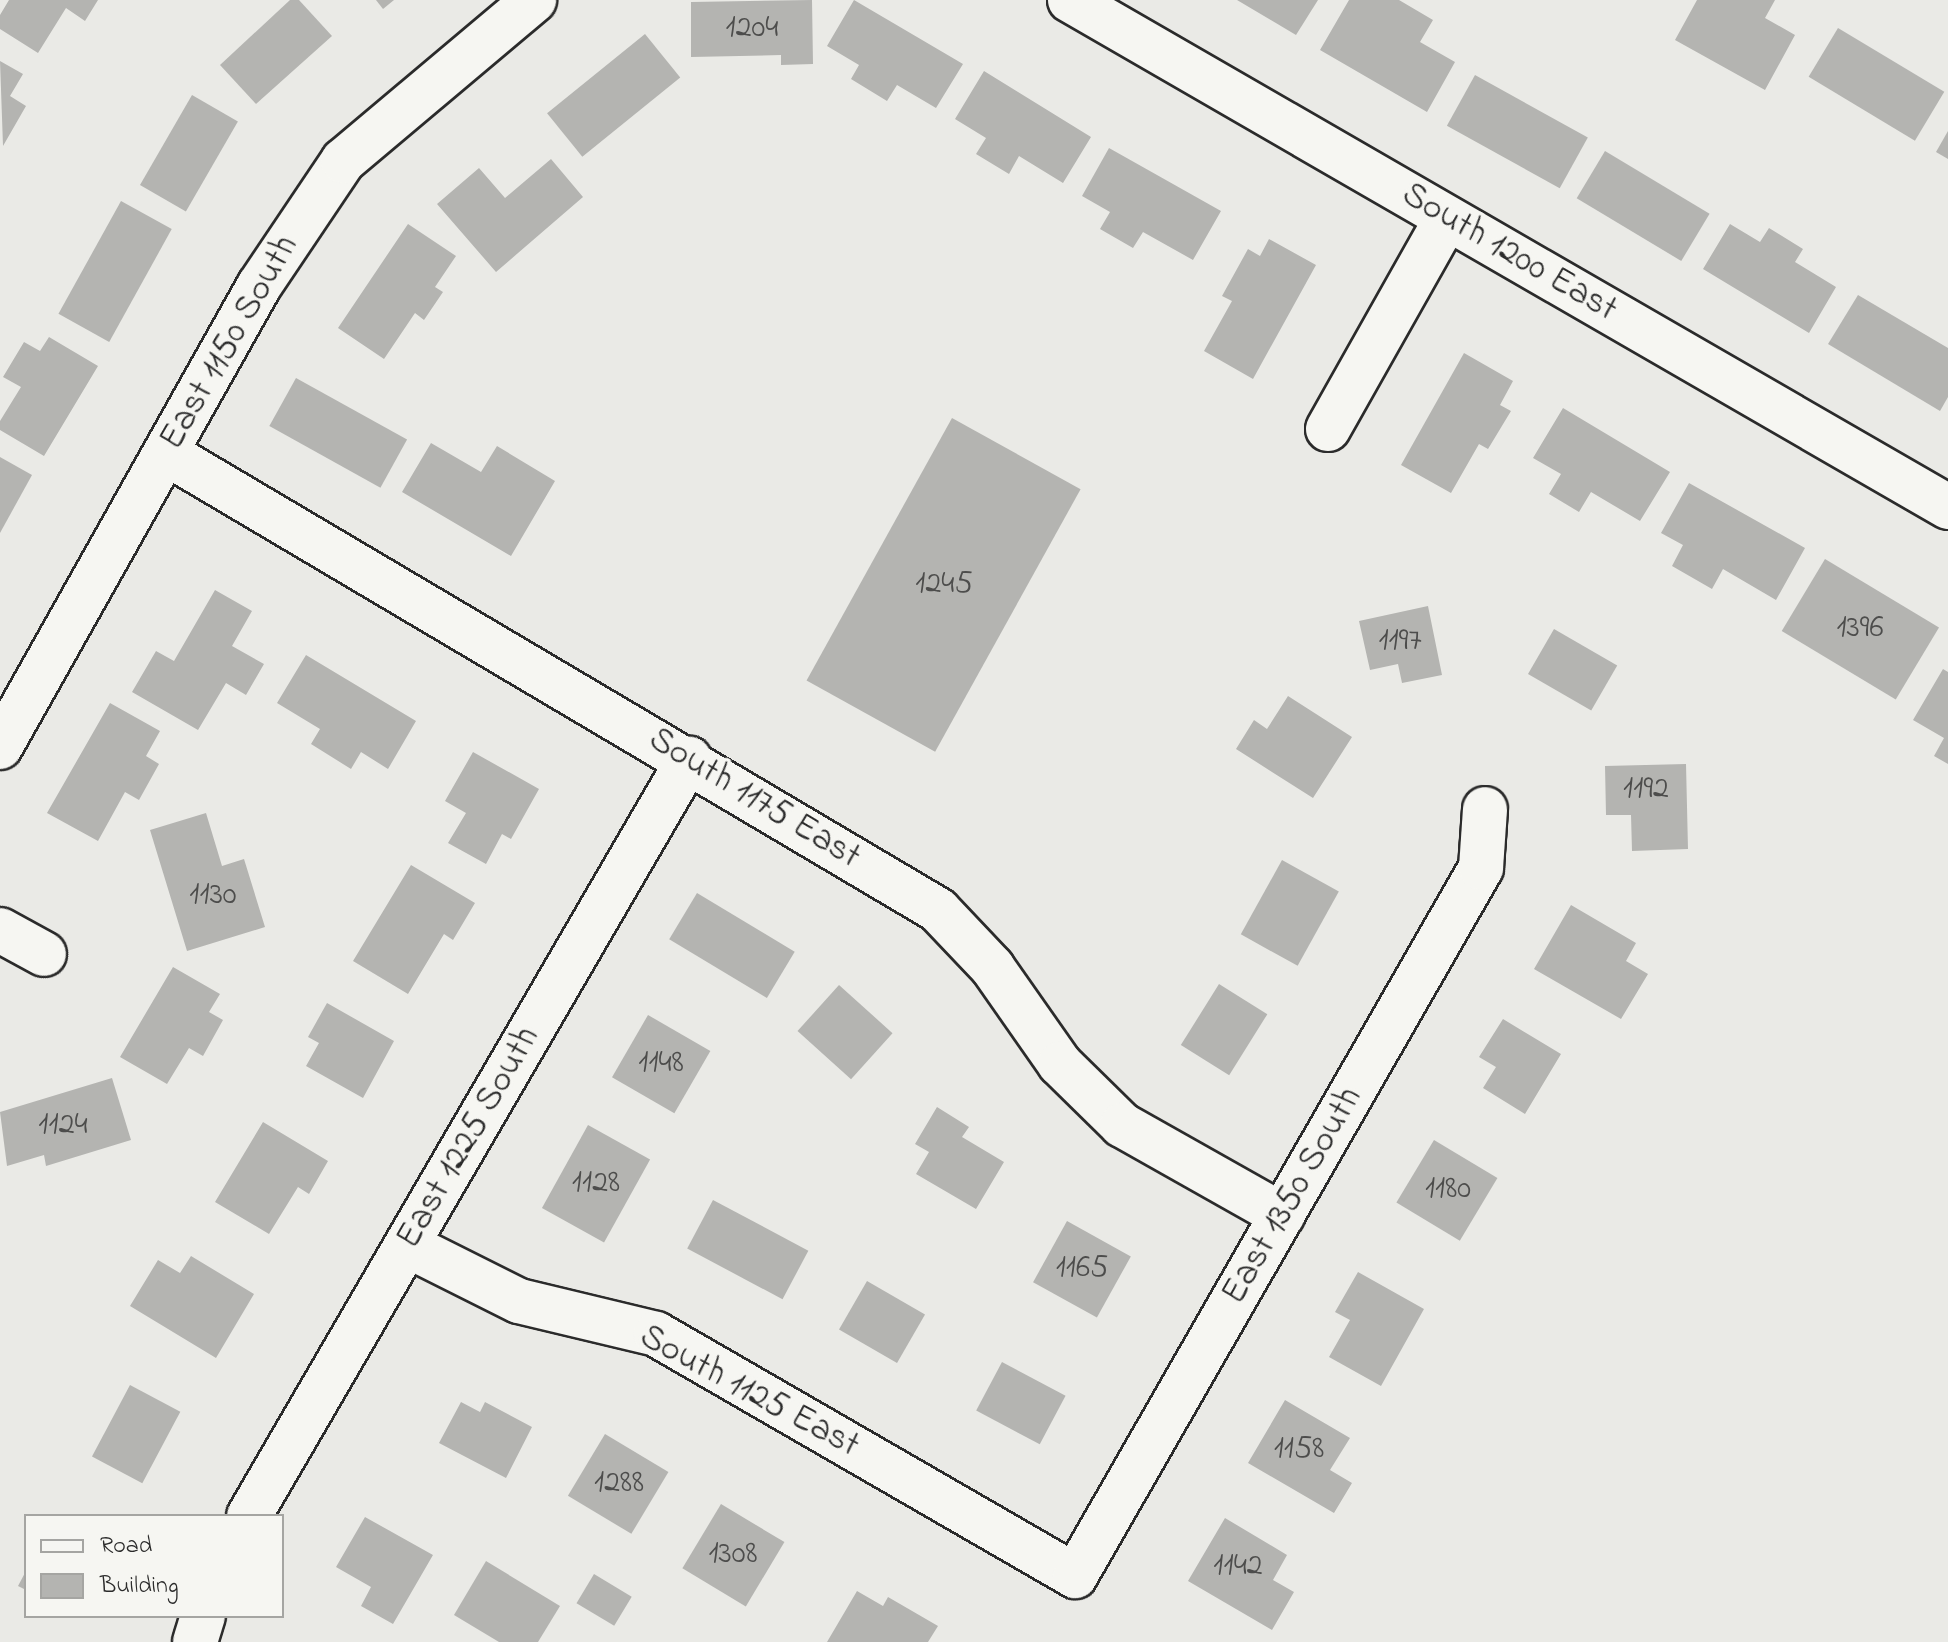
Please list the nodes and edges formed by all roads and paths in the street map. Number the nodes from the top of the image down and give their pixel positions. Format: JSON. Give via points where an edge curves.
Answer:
{"nodes":[{"id":1,"x":534,"y":0,"type":"edge"},
{"id":2,"x":1070,"y":0,"type":"edge"},
{"id":3,"x":1447,"y":218,"type":"junction"},
{"id":4,"x":1328,"y":429,"type":"dead end"},
{"id":5,"x":166,"y":453,"type":"junction"},
{"id":6,"x":1948,"y":507,"type":"edge"},
{"id":7,"x":0,"y":747,"type":"edge"},
{"id":8,"x":689,"y":759,"type":"junction"},
{"id":9,"x":1485,"y":809,"type":"dead end"},
{"id":10,"x":0,"y":930,"type":"edge"},
{"id":11,"x":44,"y":954,"type":"dead end"},
{"id":12,"x":1282,"y":1215,"type":"junction"},
{"id":13,"x":407,"y":1245,"type":"junction"},
{"id":14,"x":250,"y":1514,"type":"edge"},
{"id":15,"x":1075,"y":1576,"type":"joint"},
{"id":16,"x":202,"y":1618,"type":"edge"},
{"id":17,"x":195,"y":1642,"type":"edge"}],
"edges":[{"from":1,"to":5,"type":"street","name":"East 1150 South","via":[[343,161],[259,286]]},
{"from":2,"to":3,"type":"street","name":"South 1200 East"},
{"from":3,"to":4,"type":"street"},
{"from":3,"to":6,"type":"street","name":"South 1200 East"},
{"from":5,"to":7,"type":"street","name":"East 1150 South"},
{"from":5,"to":8,"type":"street","name":"South 1175 East"},
{"from":8,"to":12,"type":"street","name":"South 1175 East","via":[[938,910],[992,967],[1060,1064],[1122,1125]]},
{"from":8,"to":13,"type":"street","name":"East 1225 South"},
{"from":9,"to":12,"type":"street","name":"East 1350 South","via":[[1481,868]]},
{"from":10,"to":11,"type":"street"},
{"from":12,"to":15,"type":"street","name":"East 1350 South"},
{"from":13,"to":14,"type":"street","name":"East 1225 South"},
{"from":13,"to":15,"type":"street","name":"South 1125 East","via":[[519,1301],[656,1334]]},
{"from":16,"to":17,"type":"street"}]}
